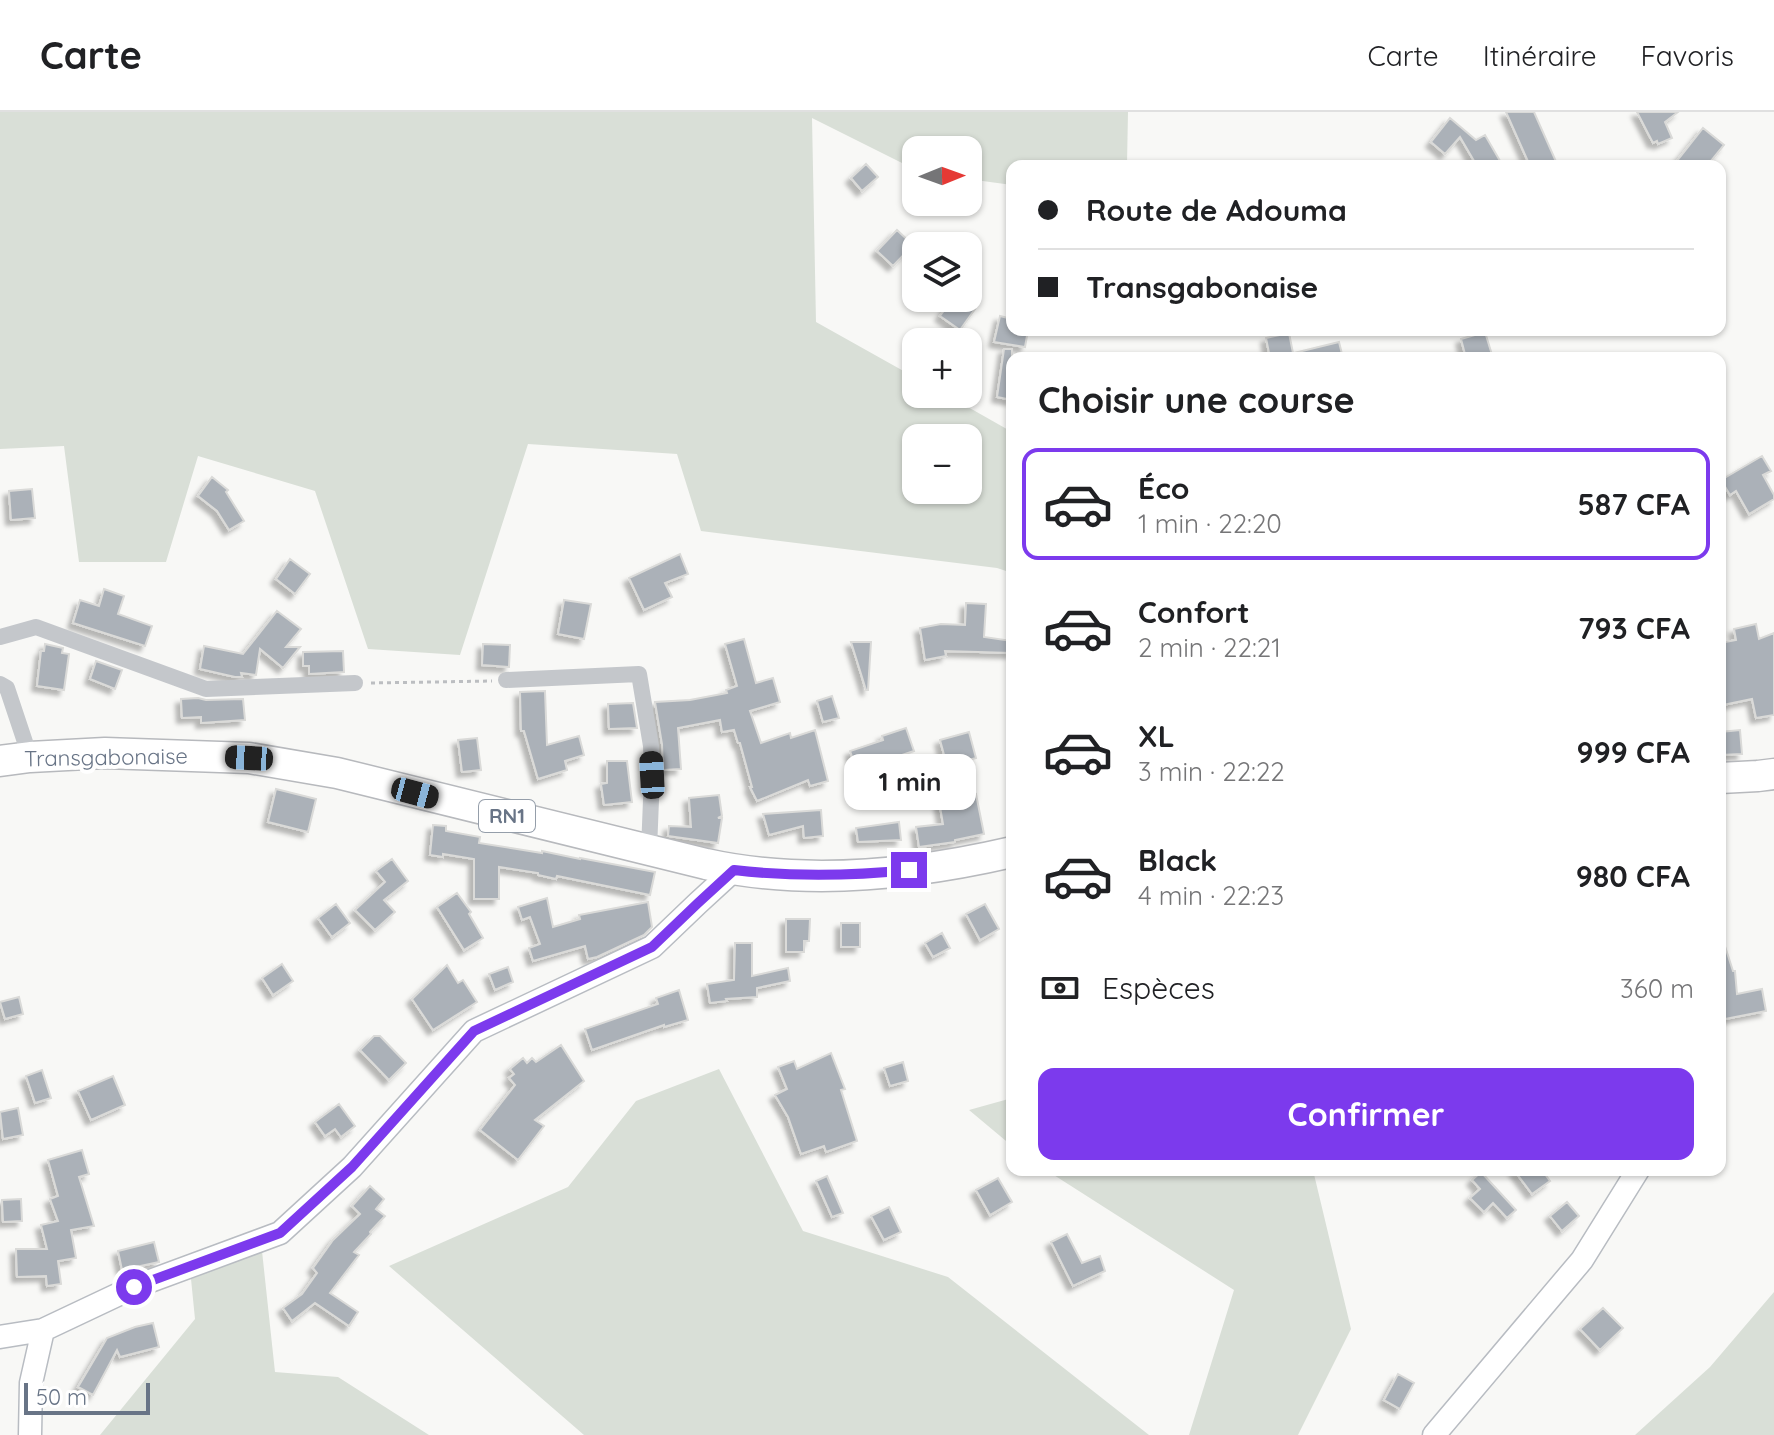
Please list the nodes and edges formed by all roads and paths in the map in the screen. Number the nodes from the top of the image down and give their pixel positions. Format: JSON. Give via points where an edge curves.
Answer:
{"nodes":[{"id":1,"x":0,"y":637,"type":"edge"},
{"id":2,"x":506,"y":680,"type":"joint"},
{"id":3,"x":355,"y":683,"type":"joint"},
{"id":4,"x":0,"y":684,"type":"edge"},
{"id":5,"x":30,"y":757,"type":"junction"},
{"id":6,"x":0,"y":761,"type":"edge"},
{"id":7,"x":1774,"y":774,"type":"edge"},
{"id":8,"x":1726,"y":778,"type":"edge"},
{"id":9,"x":649,"y":850,"type":"junction"},
{"id":10,"x":1006,"y":853,"type":"edge"},
{"id":11,"x":734,"y":870,"type":"junction"},
{"id":12,"x":1634,"y":1176,"type":"edge"},
{"id":13,"x":43,"y":1330,"type":"junction"},
{"id":14,"x":0,"y":1337,"type":"edge"},
{"id":15,"x":30,"y":1435,"type":"edge"},
{"id":16,"x":1434,"y":1435,"type":"edge"}],
"edges":[{"from":1,"to":3,"type":"street","via":[[36,627],[206,689]]},
{"from":2,"to":3,"type":"path"},
{"from":2,"to":9,"type":"street","via":[[639,674],[651,746]]},
{"from":4,"to":5,"type":"street","via":[[7,688]]},
{"from":5,"to":6,"type":"highway","name":"Transgabonaise","number":"RN1"},
{"from":5,"to":9,"type":"highway","name":"Transgabonaise","number":"RN1","via":[[105,753],[261,759]]},
{"from":7,"to":8,"type":"highway"},
{"from":9,"to":11,"type":"highway","name":"Transgabonaise","number":"RN1"},
{"from":10,"to":11,"type":"highway","name":"Transgabonaise","number":"RN1","via":[[888,872],[809,875]]},
{"from":11,"to":13,"type":"street","via":[[652,947],[474,1031],[352,1167],[280,1233],[134,1287]]},
{"from":12,"to":16,"type":"street","via":[[1582,1260]]},
{"from":13,"to":14,"type":"street"},
{"from":13,"to":15,"type":"street","via":[[31,1383]]}]}
